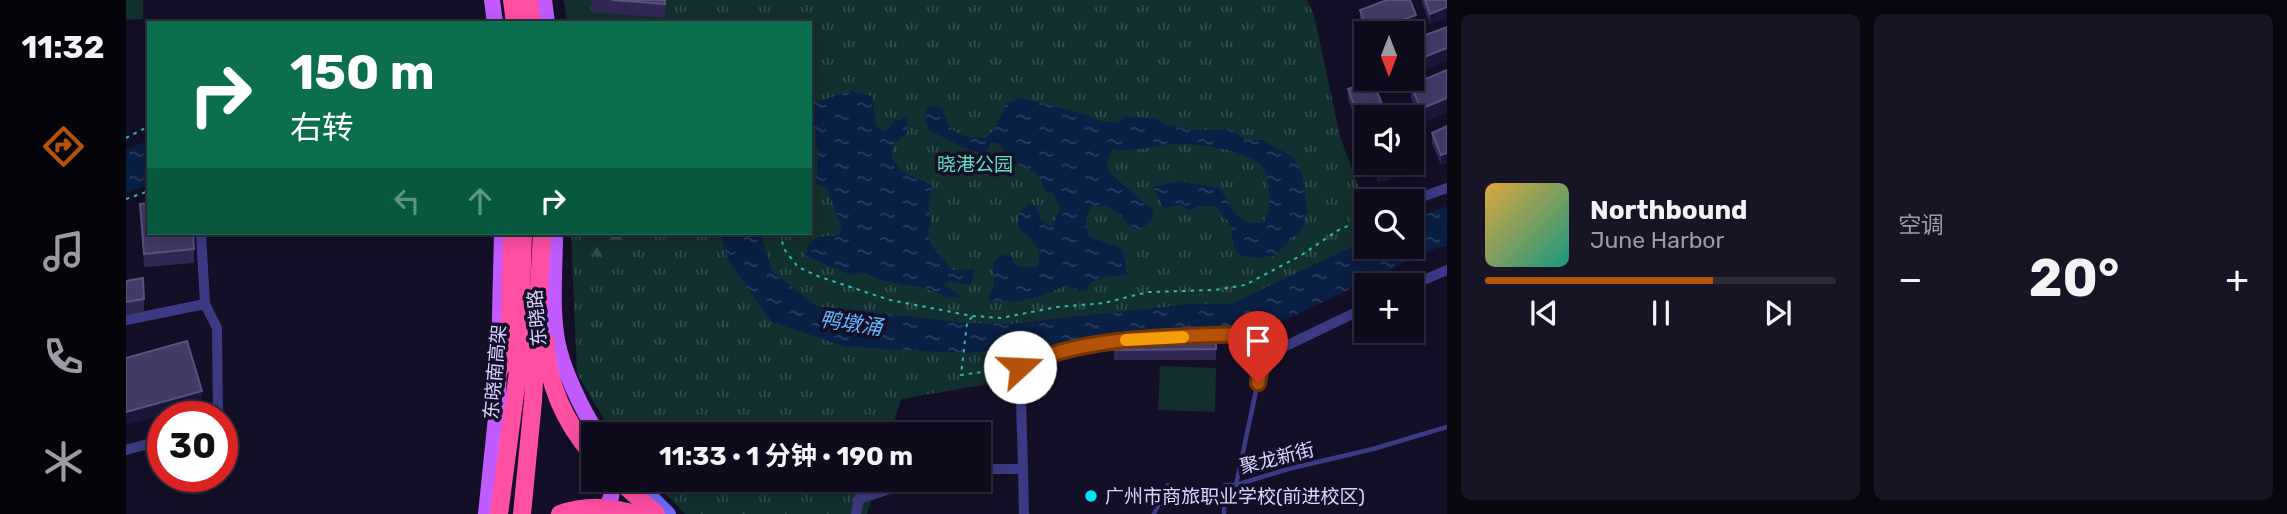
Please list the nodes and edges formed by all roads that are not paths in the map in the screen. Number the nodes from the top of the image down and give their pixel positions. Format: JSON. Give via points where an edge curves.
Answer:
{"nodes":[{"id":1,"x":492,"y":0,"type":"edge"},
{"id":2,"x":510,"y":0,"type":"edge"},
{"id":3,"x":529,"y":0,"type":"edge"},
{"id":4,"x":544,"y":0,"type":"edge"},
{"id":5,"x":495,"y":21,"type":"edge"},
{"id":6,"x":510,"y":21,"type":"edge"},
{"id":7,"x":515,"y":21,"type":"edge"},
{"id":8,"x":532,"y":21,"type":"edge"},
{"id":9,"x":547,"y":21,"type":"edge"},
{"id":10,"x":1447,"y":188,"type":"edge"},
{"id":11,"x":1424,"y":196,"type":"edge"},
{"id":12,"x":201,"y":235,"type":"edge"},
{"id":13,"x":502,"y":235,"type":"edge"},
{"id":14,"x":512,"y":235,"type":"edge"},
{"id":15,"x":523,"y":235,"type":"edge"},
{"id":16,"x":542,"y":235,"type":"edge"},
{"id":17,"x":542,"y":235,"type":"edge"},
{"id":18,"x":555,"y":235,"type":"edge"},
{"id":19,"x":1447,"y":270,"type":"edge"},
{"id":20,"x":1424,"y":280,"type":"edge"},
{"id":21,"x":205,"y":304,"type":"junction"},
{"id":22,"x":1354,"y":313,"type":"edge"},
{"id":23,"x":126,"y":320,"type":"edge"},
{"id":24,"x":1191,"y":337,"type":"edge"},
{"id":25,"x":1138,"y":339,"type":"edge"},
{"id":26,"x":1263,"y":357,"type":"junction"},
{"id":27,"x":498,"y":372,"type":"junction"},
{"id":28,"x":498,"y":398,"type":"junction"},
{"id":29,"x":218,"y":401,"type":"edge"},
{"id":30,"x":588,"y":422,"type":"edge"},
{"id":31,"x":592,"y":422,"type":"edge"},
{"id":32,"x":1447,"y":427,"type":"edge"},
{"id":33,"x":581,"y":440,"type":"edge"},
{"id":34,"x":147,"y":444,"type":"edge"},
{"id":35,"x":126,"y":450,"type":"edge"},
{"id":36,"x":991,"y":469,"type":"edge"},
{"id":37,"x":1023,"y":469,"type":"junction"},
{"id":38,"x":1168,"y":485,"type":"dead end"},
{"id":39,"x":1236,"y":485,"type":"junction"},
{"id":40,"x":613,"y":492,"type":"edge"},
{"id":41,"x":631,"y":492,"type":"edge"},
{"id":42,"x":647,"y":492,"type":"edge"},
{"id":43,"x":881,"y":492,"type":"edge"},
{"id":44,"x":491,"y":511,"type":"edge"},
{"id":45,"x":522,"y":514,"type":"edge"},
{"id":46,"x":560,"y":514,"type":"edge"},
{"id":47,"x":604,"y":514,"type":"edge"},
{"id":48,"x":634,"y":514,"type":"edge"},
{"id":49,"x":656,"y":514,"type":"edge"},
{"id":50,"x":669,"y":514,"type":"edge"},
{"id":51,"x":856,"y":514,"type":"edge"},
{"id":52,"x":1024,"y":514,"type":"edge"},
{"id":53,"x":1154,"y":514,"type":"edge"},
{"id":54,"x":1224,"y":514,"type":"edge"}],
"edges":[{"from":1,"to":5,"type":"main road"},
{"from":2,"to":6,"type":"highway"},
{"from":2,"to":7,"type":"highway"},
{"from":3,"to":8,"type":"highway"},
{"from":4,"to":9,"type":"main road"},
{"from":10,"to":11,"type":"street"},
{"from":12,"to":21,"type":"street"},
{"from":13,"to":27,"type":"main road","name":"东晓路"},
{"from":14,"to":27,"type":"highway","via":[[509,354]]},
{"from":15,"to":44,"type":"highway","name":"东晓南高架","bridge":true,"via":[[519,364]]},
{"from":16,"to":33,"type":"highway","bridge":true,"via":[[548,367],[566,416]]},
{"from":17,"to":45,"type":"highway","name":"东晓南高架","bridge":true},
{"from":18,"to":31,"type":"main road","name":"东晓路","via":[[558,343]]},
{"from":19,"to":20,"type":"street"},
{"from":21,"to":23,"type":"street"},
{"from":21,"to":29,"type":"street","via":[[217,328]]},
{"from":22,"to":26,"type":"street"},
{"from":24,"to":26,"type":"street","via":[[1246,334]]},
{"from":25,"to":37,"type":"street","via":[[1036,359],[1020,367]]},
{"from":26,"to":39,"type":"lane","name":"聚龙新街"},
{"from":27,"to":28,"type":"main road","name":"东晓路"},
{"from":28,"to":30,"type":"main road","via":[[513,388],[546,387],[563,393]]},
{"from":28,"to":44,"type":"main road","name":"东晓路"},
{"from":32,"to":39,"type":"lane","name":"聚龙新街"},
{"from":34,"to":35,"type":"street"},
{"from":36,"to":37,"type":"street"},
{"from":37,"to":52,"type":"street"},
{"from":38,"to":53,"type":"lane"},
{"from":39,"to":54,"type":"lane","via":[[1225,485]]},
{"from":40,"to":47,"type":"main road"},
{"from":41,"to":49,"type":"highway"},
{"from":42,"to":50,"type":"main road"},
{"from":43,"to":51,"type":"street","via":[[859,499]]},
{"from":46,"to":48,"type":"highway","bridge":true,"via":[[599,507]]}]}
